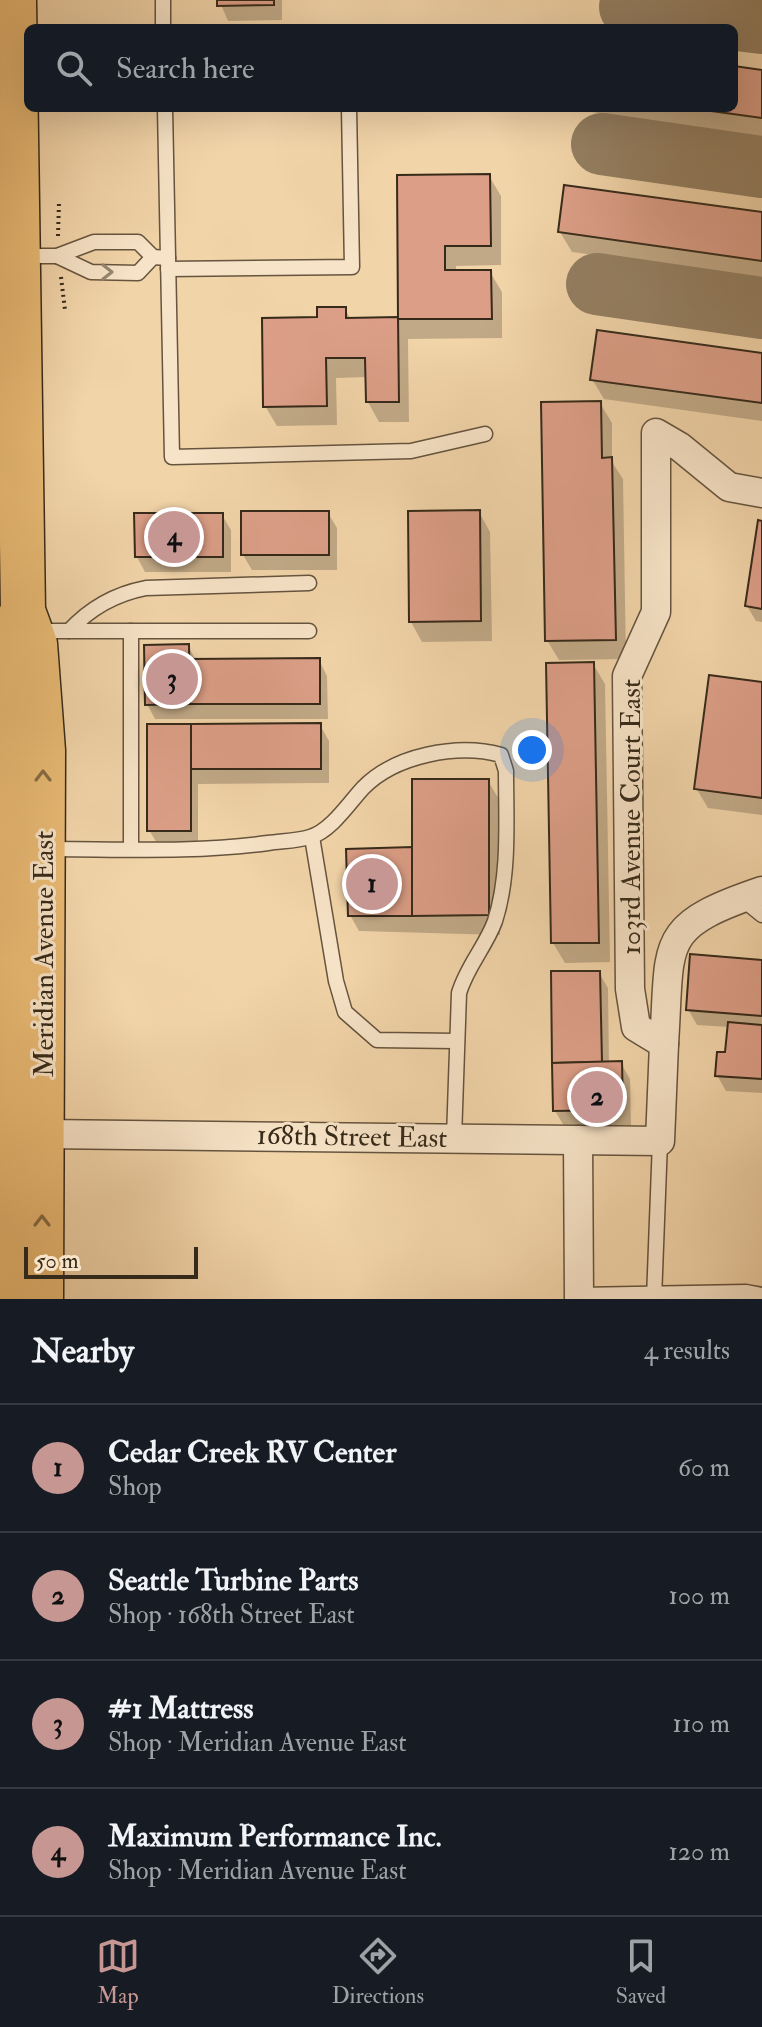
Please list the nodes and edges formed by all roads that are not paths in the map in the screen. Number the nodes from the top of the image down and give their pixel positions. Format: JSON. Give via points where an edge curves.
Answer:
{"nodes":[{"id":1,"x":14,"y":0,"type":"edge"},
{"id":2,"x":163,"y":0,"type":"edge"},
{"id":3,"x":163,"y":24,"type":"edge"},
{"id":4,"x":165,"y":112,"type":"edge"},
{"id":5,"x":349,"y":112,"type":"edge"},
{"id":6,"x":8,"y":195,"type":"edge"},
{"id":7,"x":163,"y":261,"type":"junction"},
{"id":8,"x":23,"y":276,"type":"edge"},
{"id":9,"x":485,"y":434,"type":"dead end"},
{"id":10,"x":762,"y":493,"type":"edge"},
{"id":11,"x":309,"y":583,"type":"dead end"},
{"id":12,"x":41,"y":624,"type":"junction"},
{"id":13,"x":131,"y":631,"type":"junction"},
{"id":14,"x":309,"y":631,"type":"dead end"},
{"id":15,"x":312,"y":837,"type":"junction"},
{"id":16,"x":43,"y":849,"type":"junction"},
{"id":17,"x":131,"y":849,"type":"junction"},
{"id":18,"x":4,"y":892,"type":"edge"},
{"id":19,"x":755,"y":901,"type":"edge"},
{"id":20,"x":457,"y":1041,"type":"junction"},
{"id":21,"x":664,"y":1044,"type":"junction"},
{"id":22,"x":44,"y":1134,"type":"junction"},
{"id":23,"x":454,"y":1138,"type":"junction"},
{"id":24,"x":578,"y":1140,"type":"junction"},
{"id":25,"x":660,"y":1141,"type":"junction"},
{"id":26,"x":762,"y":1295,"type":"edge"},
{"id":27,"x":654,"y":1296,"type":"edge"},
{"id":28,"x":746,"y":1296,"type":"edge"},
{"id":29,"x":579,"y":1297,"type":"edge"},
{"id":30,"x":6,"y":1299,"type":"edge"},
{"id":31,"x":41,"y":1299,"type":"edge"}],
"edges":[{"from":1,"to":6,"type":"main road","name":"Meridian Avenue East"},
{"from":2,"to":3,"type":"lane"},
{"from":4,"to":7,"type":"lane"},
{"from":5,"to":7,"type":"lane","via":[[352,267]]},
{"from":6,"to":8,"type":"main road","name":"Meridian Avenue East"},
{"from":8,"to":7,"type":"lane","one_way":true,"via":[[138,273]]},
{"from":7,"to":8,"type":"lane","via":[[138,242],[94,242]]},
{"from":7,"to":9,"type":"lane","via":[[172,457],[411,451]]},
{"from":8,"to":12,"type":"main road","name":"Meridian Avenue East"},
{"from":10,"to":21,"type":"street","name":"103rd Avenue Court East","via":[[729,487],[656,433],[656,612],[627,676],[630,989],[636,1027]]},
{"from":11,"to":12,"type":"lane","via":[[146,588]]},
{"from":12,"to":13,"type":"lane"},
{"from":16,"to":12,"type":"main road","name":"Meridian Avenue East","one_way":true,"via":[[35,644]]},
{"from":12,"to":18,"type":"main road","name":"Meridian Avenue East","via":[[4,647]]},
{"from":13,"to":14,"type":"lane"},
{"from":13,"to":17,"type":"lane"},
{"from":15,"to":17,"type":"lane","via":[[214,850]]},
{"from":15,"to":20,"type":"lane","via":[[345,1012],[377,1040]]},
{"from":15,"to":20,"type":"lane","via":[[366,784],[417,757],[445,752],[501,755],[506,787],[500,903],[493,926],[465,973]]},
{"from":16,"to":17,"type":"lane"},
{"from":16,"to":22,"type":"main road","name":"Meridian Avenue East"},
{"from":18,"to":30,"type":"main road","name":"Meridian Avenue East"},
{"from":19,"to":21,"type":"street","via":[[714,907],[677,936],[670,953]]},
{"from":20,"to":23,"type":"lane"},
{"from":21,"to":25,"type":"street"},
{"from":22,"to":23,"type":"street","name":"168th Street East"},
{"from":31,"to":22,"type":"main road","name":"Meridian Avenue East","one_way":true},
{"from":23,"to":24,"type":"street","name":"168th Street East"},
{"from":24,"to":25,"type":"street","name":"168th Street East"},
{"from":24,"to":29,"type":"street"},
{"from":25,"to":27,"type":"lane"},
{"from":26,"to":28,"type":"lane"},
{"from":27,"to":28,"type":"lane"},
{"from":27,"to":29,"type":"lane"}]}
